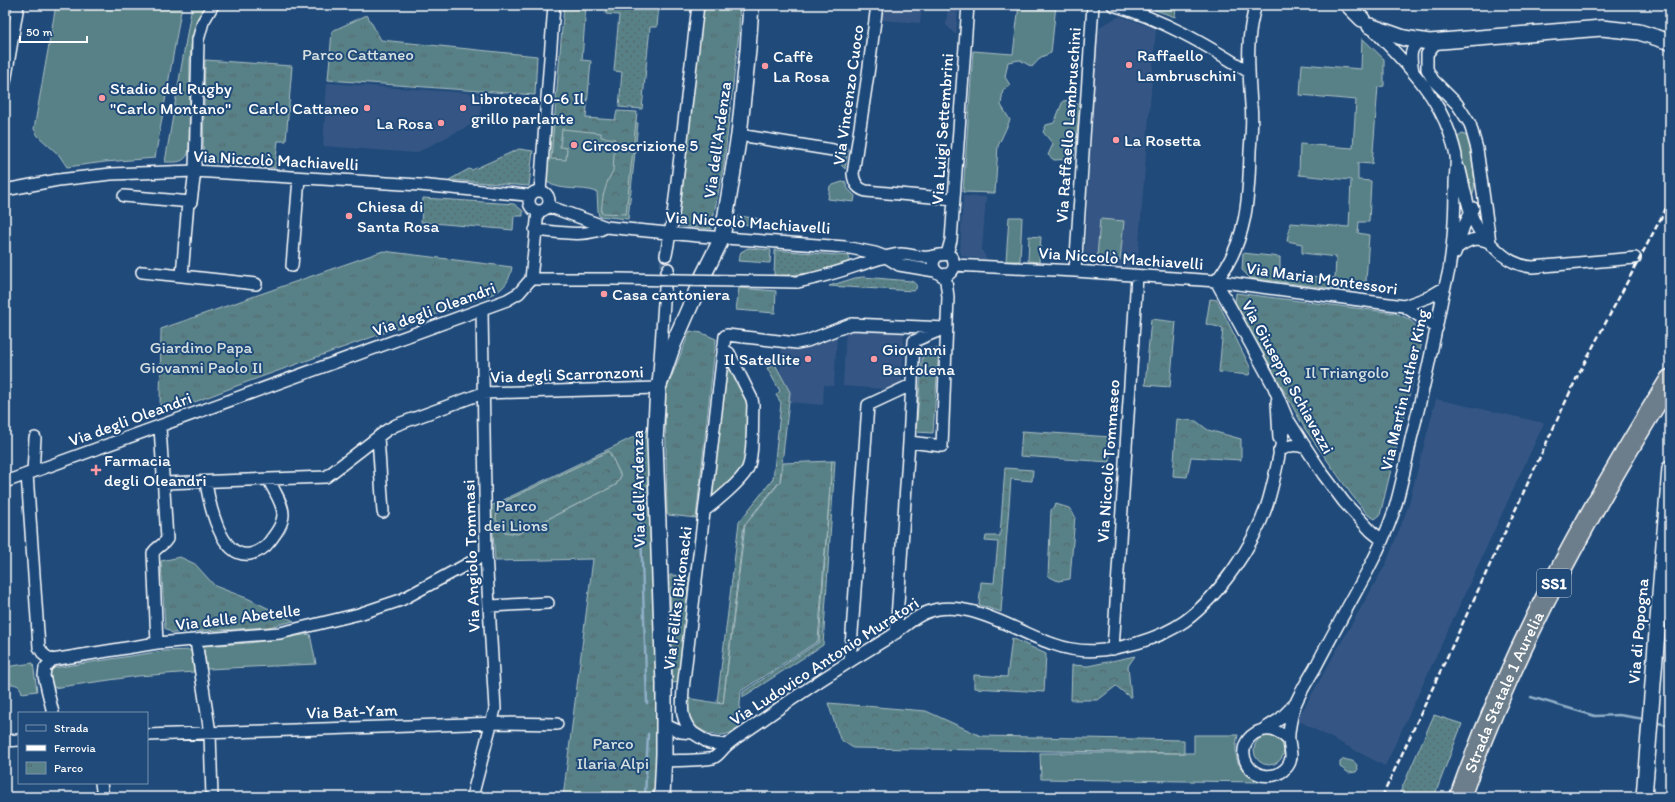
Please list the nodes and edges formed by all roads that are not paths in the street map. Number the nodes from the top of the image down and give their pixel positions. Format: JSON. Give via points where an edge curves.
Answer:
{"nodes":[{"id":1,"x":6,"y":5,"type":"edge"},
{"id":2,"x":18,"y":5,"type":"edge"},
{"id":3,"x":213,"y":5,"type":"edge"},
{"id":4,"x":554,"y":5,"type":"edge"},
{"id":5,"x":698,"y":5,"type":"edge"},
{"id":6,"x":751,"y":5,"type":"edge"},
{"id":7,"x":877,"y":5,"type":"edge"},
{"id":8,"x":968,"y":5,"type":"edge"},
{"id":9,"x":1093,"y":5,"type":"edge"},
{"id":10,"x":1113,"y":5,"type":"edge"},
{"id":11,"x":1256,"y":5,"type":"edge"},
{"id":12,"x":1348,"y":5,"type":"edge"},
{"id":13,"x":5,"y":13,"type":"edge"},
{"id":14,"x":1366,"y":22,"type":"junction"},
{"id":15,"x":1420,"y":41,"type":"junction"},
{"id":16,"x":1437,"y":41,"type":"junction"},
{"id":17,"x":1670,"y":42,"type":"edge"},
{"id":18,"x":1249,"y":72,"type":"junction"},
{"id":19,"x":1413,"y":72,"type":"junction"},
{"id":20,"x":5,"y":82,"type":"edge"},
{"id":21,"x":738,"y":135,"type":"junction"},
{"id":22,"x":833,"y":150,"type":"dead end"},
{"id":23,"x":1456,"y":156,"type":"junction"},
{"id":24,"x":195,"y":171,"type":"junction"},
{"id":25,"x":299,"y":178,"type":"junction"},
{"id":26,"x":5,"y":181,"type":"edge"},
{"id":27,"x":1481,"y":185,"type":"junction"},
{"id":28,"x":20,"y":186,"type":"junction"},
{"id":29,"x":5,"y":190,"type":"edge"},
{"id":30,"x":540,"y":191,"type":"junction"},
{"id":31,"x":124,"y":196,"type":"dead end"},
{"id":32,"x":530,"y":197,"type":"junction"},
{"id":33,"x":954,"y":199,"type":"junction"},
{"id":34,"x":188,"y":202,"type":"junction"},
{"id":35,"x":543,"y":209,"type":"junction"},
{"id":36,"x":1471,"y":212,"type":"junction"},
{"id":37,"x":606,"y":227,"type":"junction"},
{"id":38,"x":536,"y":230,"type":"junction"},
{"id":39,"x":670,"y":234,"type":"junction"},
{"id":40,"x":722,"y":238,"type":"junction"},
{"id":41,"x":1490,"y":242,"type":"junction"},
{"id":42,"x":1457,"y":248,"type":"junction"},
{"id":43,"x":668,"y":252,"type":"tunnel mouth"},
{"id":44,"x":943,"y":255,"type":"junction"},
{"id":45,"x":886,"y":257,"type":"junction"},
{"id":46,"x":1635,"y":258,"type":"dead end"},
{"id":47,"x":1450,"y":264,"type":"junction"},
{"id":48,"x":954,"y":265,"type":"junction"},
{"id":49,"x":292,"y":266,"type":"dead end"},
{"id":50,"x":1075,"y":271,"type":"junction"},
{"id":51,"x":142,"y":272,"type":"dead end"},
{"id":52,"x":939,"y":273,"type":"junction"},
{"id":53,"x":182,"y":276,"type":"junction"},
{"id":54,"x":1137,"y":276,"type":"junction"},
{"id":55,"x":531,"y":279,"type":"junction"},
{"id":56,"x":1216,"y":281,"type":"junction"},
{"id":57,"x":256,"y":284,"type":"dead end"},
{"id":58,"x":665,"y":288,"type":"dead end"},
{"id":59,"x":1444,"y":288,"type":"junction"},
{"id":60,"x":1404,"y":306,"type":"junction"},
{"id":61,"x":482,"y":311,"type":"junction"},
{"id":62,"x":947,"y":328,"type":"junction"},
{"id":63,"x":1437,"y":328,"type":"junction"},
{"id":64,"x":722,"y":350,"type":"junction"},
{"id":65,"x":1670,"y":380,"type":"edge"},
{"id":66,"x":911,"y":385,"type":"junction"},
{"id":67,"x":658,"y":388,"type":"junction"},
{"id":68,"x":483,"y":393,"type":"junction"},
{"id":69,"x":1277,"y":395,"type":"junction"},
{"id":70,"x":1670,"y":400,"type":"edge"},
{"id":71,"x":1287,"y":418,"type":"junction"},
{"id":72,"x":160,"y":427,"type":"junction"},
{"id":73,"x":378,"y":437,"type":"junction"},
{"id":74,"x":35,"y":438,"type":"dead end"},
{"id":75,"x":909,"y":442,"type":"junction"},
{"id":76,"x":1306,"y":448,"type":"junction"},
{"id":77,"x":1279,"y":451,"type":"junction"},
{"id":78,"x":1670,"y":468,"type":"edge"},
{"id":79,"x":30,"y":473,"type":"junction"},
{"id":80,"x":269,"y":480,"type":"junction"},
{"id":81,"x":5,"y":482,"type":"edge"},
{"id":82,"x":206,"y":482,"type":"junction"},
{"id":83,"x":164,"y":483,"type":"junction"},
{"id":84,"x":704,"y":511,"type":"junction"},
{"id":85,"x":382,"y":512,"type":"dead end"},
{"id":86,"x":1668,"y":532,"type":"edge"},
{"id":87,"x":1382,"y":540,"type":"junction"},
{"id":88,"x":486,"y":554,"type":"junction"},
{"id":89,"x":548,"y":603,"type":"dead end"},
{"id":90,"x":489,"y":606,"type":"junction"},
{"id":91,"x":896,"y":633,"type":"junction"},
{"id":92,"x":196,"y":640,"type":"junction"},
{"id":93,"x":157,"y":643,"type":"junction"},
{"id":94,"x":1113,"y":649,"type":"junction"},
{"id":95,"x":52,"y":660,"type":"junction"},
{"id":96,"x":850,"y":661,"type":"junction"},
{"id":97,"x":683,"y":689,"type":"junction"},
{"id":98,"x":664,"y":697,"type":"junction"},
{"id":99,"x":1296,"y":704,"type":"junction"},
{"id":100,"x":53,"y":712,"type":"edge"},
{"id":101,"x":491,"y":724,"type":"junction"},
{"id":102,"x":557,"y":724,"type":"dead end"},
{"id":103,"x":665,"y":725,"type":"junction"},
{"id":104,"x":1264,"y":729,"type":"junction"},
{"id":105,"x":690,"y":730,"type":"junction"},
{"id":106,"x":210,"y":733,"type":"junction"},
{"id":107,"x":148,"y":736,"type":"edge"},
{"id":108,"x":18,"y":740,"type":"edge"},
{"id":109,"x":5,"y":741,"type":"edge"},
{"id":110,"x":1289,"y":741,"type":"junction"},
{"id":111,"x":726,"y":745,"type":"junction"},
{"id":112,"x":664,"y":761,"type":"junction"},
{"id":113,"x":102,"y":784,"type":"edge"},
{"id":114,"x":103,"y":797,"type":"edge"},
{"id":115,"x":212,"y":797,"type":"edge"},
{"id":116,"x":472,"y":797,"type":"edge"},
{"id":117,"x":662,"y":797,"type":"edge"},
{"id":118,"x":1460,"y":797,"type":"edge"},
{"id":119,"x":1472,"y":797,"type":"edge"},
{"id":120,"x":1644,"y":797,"type":"edge"}],
"edges":[{"from":1,"to":13,"type":"street"},
{"from":2,"to":20,"type":"street"},
{"from":3,"to":24,"type":"street","via":[[203,22],[198,40]]},
{"from":4,"to":30,"type":"street"},
{"from":5,"to":39,"type":"street"},
{"from":6,"to":21,"type":"main road","name":"Via dell'Ardenza"},
{"from":7,"to":33,"type":"street","name":"Via Vincenzo Cuoco","via":[[854,181],[866,191]]},
{"from":8,"to":33,"type":"street","name":"Via Luigi Settembrini"},
{"from":9,"to":50,"type":"street","name":"Via Raffaello Lambruschini"},
{"from":10,"to":18,"type":"street","via":[[1146,16],[1194,38]]},
{"from":11,"to":18,"type":"street","name":"Via Niccolò Machiavelli","via":[[1251,25]]},
{"from":12,"to":14,"type":"main road"},
{"from":14,"to":15,"type":"main road","via":[[1404,38]]},
{"from":14,"to":19,"type":"street","name":"Via Martin Luther King"},
{"from":15,"to":16,"type":"main road"},
{"from":15,"to":19,"type":"street","via":[[1414,45],[1411,52]]},
{"from":16,"to":17,"type":"main road","via":[[1602,28],[1639,32]]},
{"from":16,"to":27,"type":"street","via":[[1427,54],[1427,69],[1457,104],[1470,124],[1477,149]]},
{"from":18,"to":56,"type":"street","name":"Via Niccolò Machiavelli","via":[[1252,107],[1246,214],[1234,254]]},
{"from":19,"to":23,"type":"street","name":"Via Martin Luther King","via":[[1436,101],[1446,122]]},
{"from":21,"to":22,"type":"street"},
{"from":21,"to":40,"type":"main road","name":"Via dell'Ardenza"},
{"from":23,"to":36,"type":"street"},
{"from":23,"to":47,"type":"street","name":"Via Martin Luther King"},
{"from":24,"to":25,"type":"street","name":"Via Niccolò Machiavelli"},
{"from":24,"to":28,"type":"street","name":"Via Niccolò Machiavelli","via":[[111,174]]},
{"from":24,"to":34,"type":"street"},
{"from":25,"to":32,"type":"street","name":"Via Niccolò Machiavelli","via":[[419,185]]},
{"from":25,"to":49,"type":"street"},
{"from":26,"to":28,"type":"street","name":"Via Niccolò Machiavelli"},
{"from":27,"to":36,"type":"street"},
{"from":27,"to":41,"type":"street"},
{"from":28,"to":29,"type":"street","name":"Via Niccolò Machiavelli"},
{"from":30,"to":32,"type":"street","via":[[534,192]]},
{"from":30,"to":35,"type":"street","via":[[545,192],[549,202]]},
{"from":31,"to":34,"type":"street"},
{"from":32,"to":35,"type":"street","via":[[532,208]]},
{"from":33,"to":44,"type":"street","name":"Via Luigi Settembrini","via":[[950,240]]},
{"from":34,"to":53,"type":"street"},
{"from":35,"to":37,"type":"street","name":"Via Niccolò Machiavelli"},
{"from":35,"to":38,"type":"street"},
{"from":36,"to":41,"type":"street","via":[[1479,229]]},
{"from":36,"to":42,"type":"street"},
{"from":37,"to":38,"type":"street","name":"Via Niccolò Machiavelli","via":[[586,233]]},
{"from":37,"to":39,"type":"street","name":"Via Niccolò Machiavelli"},
{"from":38,"to":55,"type":"street"},
{"from":39,"to":40,"type":"street","name":"Via Niccolò Machiavelli"},
{"from":39,"to":43,"type":"street"},
{"from":40,"to":45,"type":"street","name":"Via Niccolò Machiavelli","via":[[845,247]]},
{"from":40,"to":67,"type":"main road","name":"Via dell'Ardenza","via":[[673,345]]},
{"from":41,"to":42,"type":"street","via":[[1480,238],[1474,239]]},
{"from":41,"to":46,"type":"street","via":[[1504,257],[1526,267]]},
{"from":42,"to":47,"type":"street"},
{"from":44,"to":45,"type":"street","name":"Via Niccolò Machiavelli","via":[[928,257],[901,254]]},
{"from":44,"to":48,"type":"street","via":[[952,258]]},
{"from":44,"to":52,"type":"street","via":[[934,260],[933,268]]},
{"from":45,"to":52,"type":"street","name":"Via Niccolò Machiavelli","via":[[900,265]]},
{"from":45,"to":55,"type":"street","bridge":true,"via":[[797,282]]},
{"from":47,"to":59,"type":"street","name":"Via Martin Luther King"},
{"from":48,"to":50,"type":"street","name":"Via Niccolò Machiavelli"},
{"from":48,"to":52,"type":"street","via":[[952,272]]},
{"from":50,"to":54,"type":"street","name":"Via Niccolò Machiavelli"},
{"from":51,"to":53,"type":"street"},
{"from":52,"to":62,"type":"street","via":[[946,282]]},
{"from":53,"to":57,"type":"street"},
{"from":54,"to":56,"type":"street","name":"Via Niccolò Machiavelli"},
{"from":54,"to":94,"type":"street","name":"Via Niccolò Tommaseo"},
{"from":55,"to":61,"type":"street","name":"Via degli Oleandri","via":[[517,295]]},
{"from":56,"to":60,"type":"street","name":"Via Maria Montessori"},
{"from":56,"to":69,"type":"street","name":"Via Giuseppe Schiavazzi"},
{"from":58,"to":67,"type":"street"},
{"from":59,"to":60,"type":"street","name":"Via Maria Montessori","via":[[1429,297]]},
{"from":59,"to":63,"type":"street","name":"Via Martin Luther King"},
{"from":60,"to":63,"type":"street"},
{"from":61,"to":68,"type":"street","name":"Via Angiolo Tommasi"},
{"from":61,"to":72,"type":"street","name":"Via degli Oleandri"},
{"from":62,"to":64,"type":"street","via":[[851,324],[797,343],[727,335],[724,337]]},
{"from":62,"to":66,"type":"street","via":[[914,341]]},
{"from":62,"to":75,"type":"street","via":[[942,446]]},
{"from":63,"to":87,"type":"street","name":"Via Martin Luther King","via":[[1397,499]]},
{"from":64,"to":84,"type":"street","name":"Via Feliks Bikonacki"},
{"from":64,"to":84,"type":"street","name":"Via Feliks Bikonacki","via":[[729,354],[752,399],[751,460],[747,472]]},
{"from":65,"to":118,"type":"highway","name":"Strada Statale 1 Aurelia","number":"SS1","via":[[1601,496],[1550,590],[1497,704]]},
{"from":66,"to":75,"type":"street"},
{"from":66,"to":96,"type":"street","via":[[868,405]]},
{"from":67,"to":68,"type":"street","name":"Via degli Scarronzoni"},
{"from":67,"to":98,"type":"main road","name":"Via dell'Ardenza","via":[[655,463]]},
{"from":68,"to":73,"type":"street","name":"Via degli Scarronzoni","via":[[403,422]]},
{"from":68,"to":88,"type":"street","name":"Via Angiolo Tommasi"},
{"from":69,"to":71,"type":"street","name":"Via Giuseppe Schiavazzi"},
{"from":69,"to":77,"type":"street","name":"Via Ludovico Antonio Muratori"},
{"from":70,"to":119,"type":"highway","name":"Strada Statale 1 Aurelia","number":"SS1","via":[[1601,517],[1546,623],[1518,683]]},
{"from":71,"to":76,"type":"street","name":"Via Giuseppe Schiavazzi"},
{"from":71,"to":77,"type":"street","name":"Via Ludovico Antonio Muratori"},
{"from":72,"to":79,"type":"street","name":"Via degli Oleandri"},
{"from":72,"to":83,"type":"street"},
{"from":73,"to":80,"type":"street","name":"Via degli Scarronzoni","via":[[326,477]]},
{"from":73,"to":85,"type":"street"},
{"from":74,"to":79,"type":"street"},
{"from":75,"to":91,"type":"street"},
{"from":76,"to":77,"type":"street","via":[[1296,444]]},
{"from":76,"to":87,"type":"street","name":"Via Giuseppe Schiavazzi","via":[[1344,502],[1371,532]]},
{"from":77,"to":94,"type":"street","name":"Via Ludovico Antonio Muratori","via":[[1267,505],[1257,529],[1224,582],[1194,613],[1177,626],[1153,638]]},
{"from":78,"to":86,"type":"main road","name":"Via di Popogna"},
{"from":79,"to":81,"type":"street","name":"Via degli Oleandri"},
{"from":79,"to":95,"type":"street","via":[[40,647],[44,655]]},
{"from":80,"to":82,"type":"street","name":"Via degli Scarronzoni"},
{"from":80,"to":82,"type":"street","via":[[282,507],[282,519],[279,529],[266,545],[259,551],[248,554],[232,548],[222,536],[210,506]]},
{"from":82,"to":83,"type":"street","name":"Via degli Scarronzoni"},
{"from":83,"to":93,"type":"street","via":[[167,539],[153,553]]},
{"from":84,"to":97,"type":"street","name":"Via Feliks Bikonacki"},
{"from":86,"to":120,"type":"main road","name":"Via di Popogna","via":[[1648,729]]},
{"from":87,"to":99,"type":"street","name":"Via Martin Luther King"},
{"from":88,"to":90,"type":"street","name":"Via Angiolo Tommasi"},
{"from":88,"to":92,"type":"street","name":"Via delle Abetelle","via":[[401,600],[381,608],[280,633]]},
{"from":89,"to":90,"type":"street"},
{"from":90,"to":101,"type":"street","name":"Via Angiolo Tommasi","via":[[495,709]]},
{"from":91,"to":94,"type":"street","name":"Via Ludovico Antonio Muratori","via":[[930,611],[960,610],[997,619],[1061,647],[1082,651]]},
{"from":91,"to":96,"type":"street","name":"Via Ludovico Antonio Muratori"},
{"from":92,"to":93,"type":"street","name":"Via delle Abetelle"},
{"from":92,"to":106,"type":"street"},
{"from":93,"to":95,"type":"street","name":"Via delle Abetelle"},
{"from":95,"to":100,"type":"street","via":[[44,676]]},
{"from":96,"to":111,"type":"street","name":"Via Ludovico Antonio Muratori"},
{"from":97,"to":98,"type":"street","name":"Via Feliks Bikonacki","via":[[673,697]]},
{"from":97,"to":105,"type":"street","name":"Via Feliks Bikonacki","via":[[682,710]]},
{"from":98,"to":103,"type":"main road","name":"Via dell'Ardenza"},
{"from":98,"to":105,"type":"street"},
{"from":99,"to":104,"type":"street","name":"Via Martin Luther King"},
{"from":99,"to":110,"type":"street","name":"Via Martin Luther King"},
{"from":101,"to":102,"type":"street","name":"Via Bat-Yam"},
{"from":101,"to":106,"type":"street","name":"Via Bat-Yam"},
{"from":101,"to":116,"type":"street","name":"Via Angiolo Tommasi"},
{"from":103,"to":105,"type":"street","name":"Via Ludovico Antonio Muratori","via":[[681,732]]},
{"from":103,"to":112,"type":"main road","name":"Via dell'Ardenza"},
{"from":104,"to":110,"type":"street","via":[[1278,731]]},
{"from":104,"to":110,"type":"street","name":"Via Martin Luther King","via":[[1251,736],[1244,750],[1252,771],[1274,776],[1286,768],[1292,755]]},
{"from":105,"to":111,"type":"street","name":"Via Ludovico Antonio Muratori","via":[[709,743]]},
{"from":106,"to":107,"type":"street","name":"Via Bat-Yam"},
{"from":106,"to":115,"type":"street"},
{"from":108,"to":109,"type":"street"},
{"from":111,"to":112,"type":"street","name":"Via Ludovico Antonio Muratori","via":[[714,758]]},
{"from":112,"to":117,"type":"main road","name":"Via dell'Ardenza"},
{"from":113,"to":114,"type":"street"}]}
